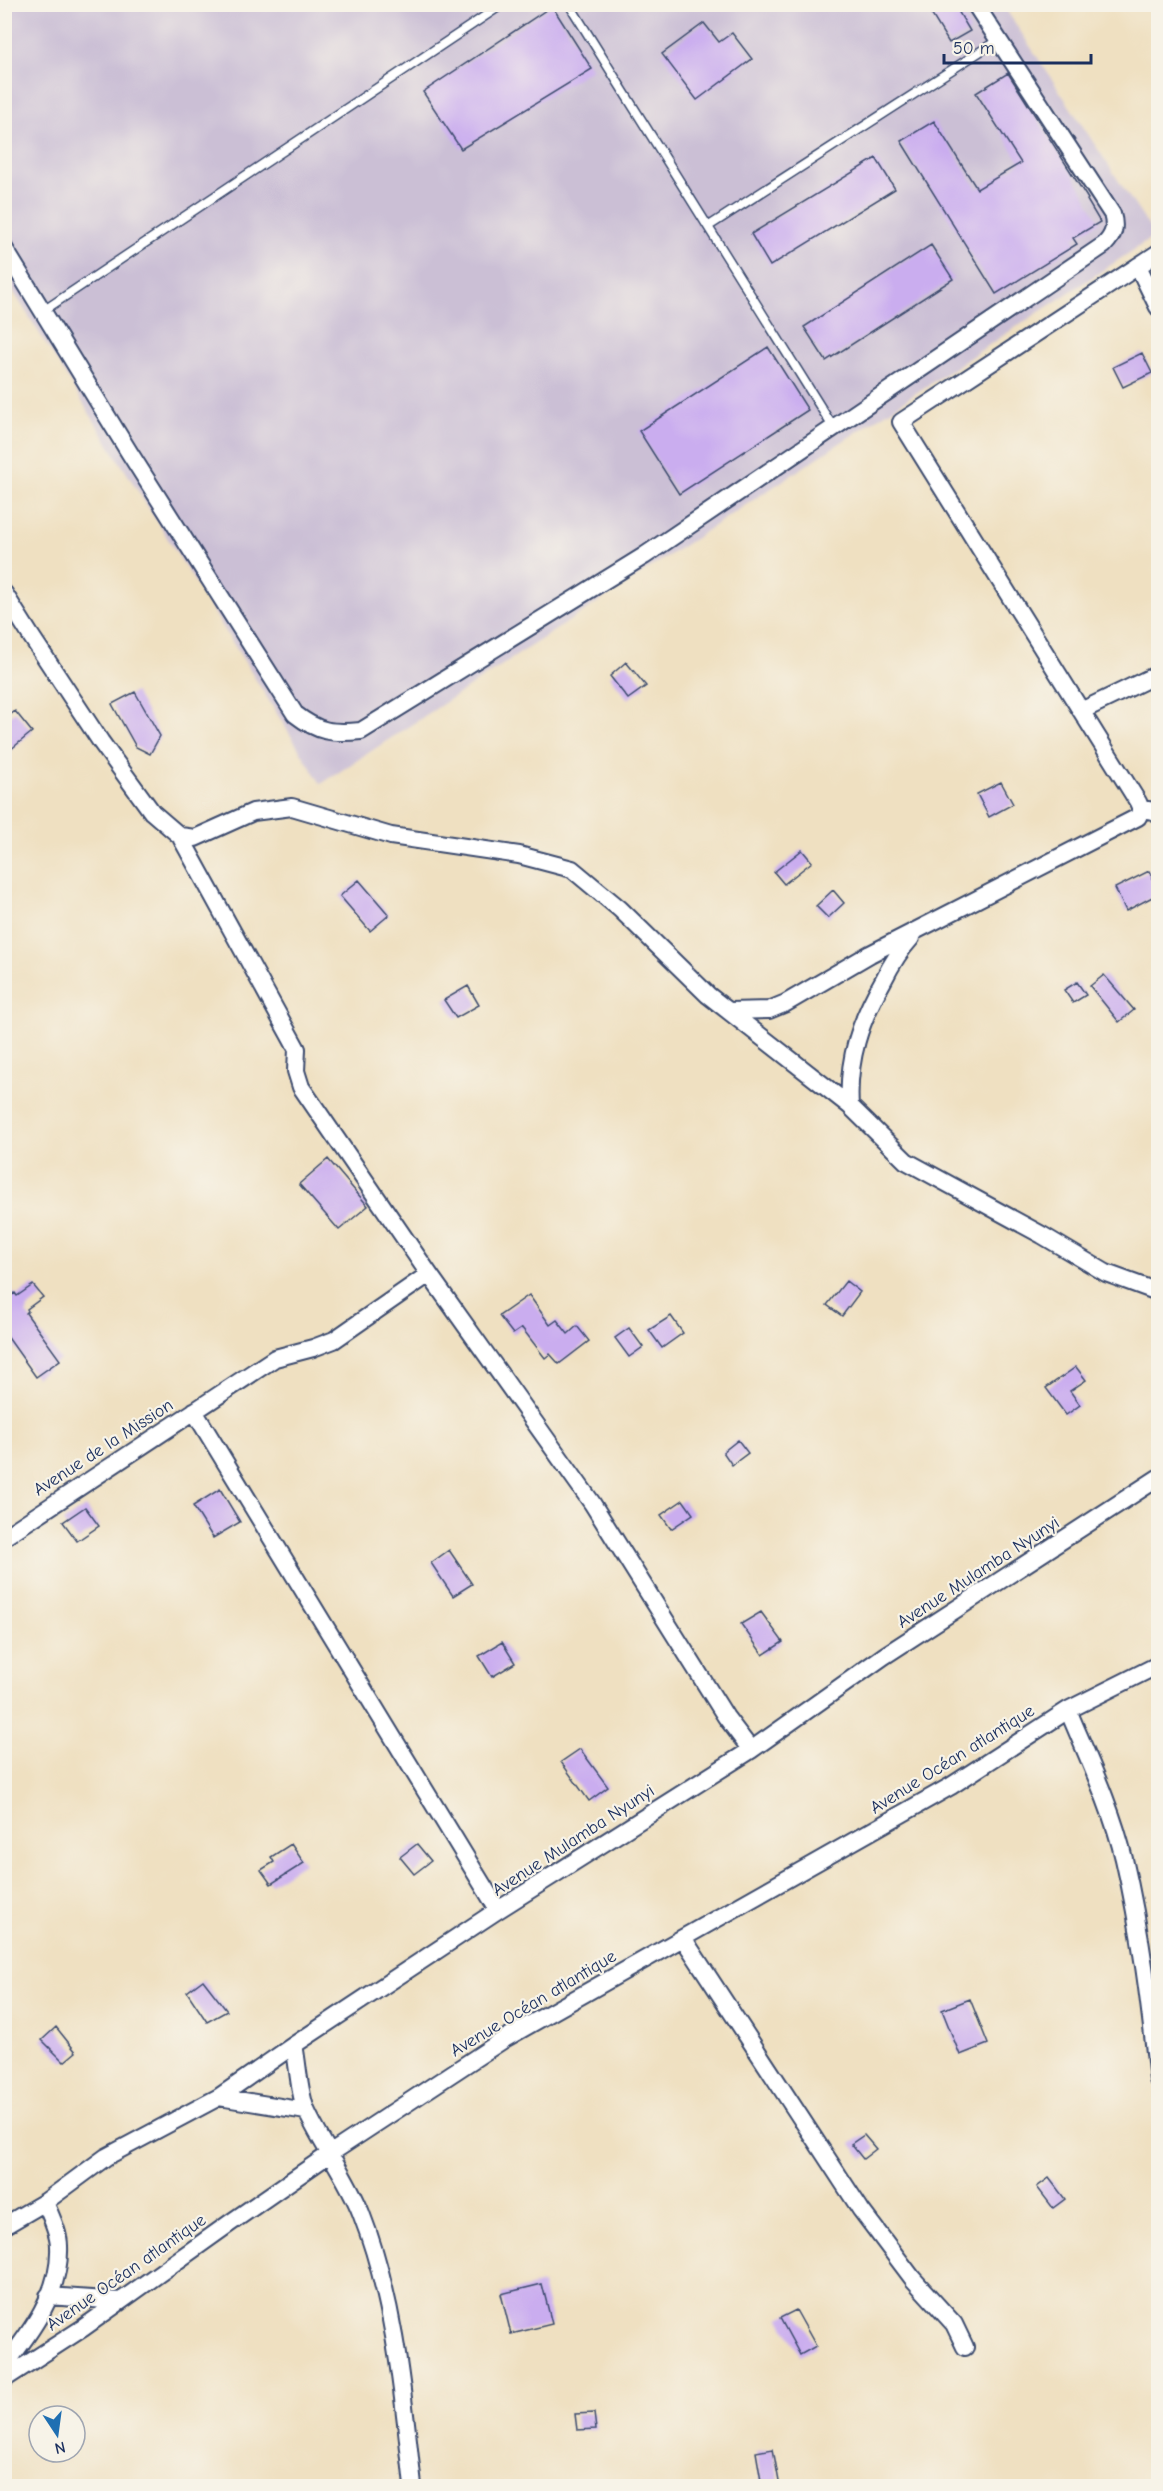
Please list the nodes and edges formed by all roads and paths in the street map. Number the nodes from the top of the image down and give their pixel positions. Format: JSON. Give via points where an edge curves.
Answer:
{"nodes":[{"id":1,"x":503,"y":4,"type":"edge"},
{"id":2,"x":569,"y":4,"type":"edge"},
{"id":3,"x":975,"y":4,"type":"edge"},
{"id":4,"x":998,"y":40,"type":"junction"},
{"id":5,"x":709,"y":226,"type":"junction"},
{"id":6,"x":4,"y":248,"type":"edge"},
{"id":7,"x":1158,"y":253,"type":"edge"},
{"id":8,"x":1138,"y":266,"type":"junction"},
{"id":9,"x":1158,"y":307,"type":"edge"},
{"id":10,"x":43,"y":311,"type":"junction"},
{"id":11,"x":833,"y":427,"type":"junction"},
{"id":12,"x":4,"y":593,"type":"edge"},
{"id":13,"x":1158,"y":674,"type":"edge"},
{"id":14,"x":1081,"y":711,"type":"junction"},
{"id":15,"x":1153,"y":811,"type":"edge"},
{"id":16,"x":180,"y":836,"type":"junction"},
{"id":17,"x":915,"y":932,"type":"junction"},
{"id":18,"x":729,"y":1011,"type":"junction"},
{"id":19,"x":850,"y":1106,"type":"junction"},
{"id":20,"x":429,"y":1274,"type":"junction"},
{"id":21,"x":1158,"y":1292,"type":"edge"},
{"id":22,"x":194,"y":1412,"type":"junction"},
{"id":23,"x":1158,"y":1478,"type":"edge"},
{"id":24,"x":4,"y":1537,"type":"edge"},
{"id":25,"x":1158,"y":1665,"type":"edge"},
{"id":26,"x":1068,"y":1710,"type":"junction"},
{"id":27,"x":751,"y":1750,"type":"junction"},
{"id":28,"x":498,"y":1910,"type":"junction"},
{"id":29,"x":683,"y":1938,"type":"junction"},
{"id":30,"x":294,"y":2045,"type":"junction"},
{"id":31,"x":1158,"y":2080,"type":"edge"},
{"id":32,"x":219,"y":2097,"type":"junction"},
{"id":33,"x":306,"y":2111,"type":"junction"},
{"id":34,"x":331,"y":2153,"type":"junction"},
{"id":35,"x":45,"y":2202,"type":"junction"},
{"id":36,"x":4,"y":2226,"type":"edge"},
{"id":37,"x":48,"y":2296,"type":"junction"},
{"id":38,"x":121,"y":2301,"type":"junction"},
{"id":39,"x":965,"y":2347,"type":"dead end"},
{"id":40,"x":4,"y":2366,"type":"edge"},
{"id":41,"x":4,"y":2379,"type":"edge"},
{"id":42,"x":413,"y":2487,"type":"edge"}],
"edges":[{"from":1,"to":10,"type":"lane"},
{"from":2,"to":5,"type":"lane"},
{"from":3,"to":4,"type":"street"},
{"from":4,"to":5,"type":"lane"},
{"from":4,"to":11,"type":"street","via":[[1112,214],[1111,238]]},
{"from":5,"to":11,"type":"lane"},
{"from":6,"to":10,"type":"street"},
{"from":7,"to":8,"type":"street"},
{"from":8,"to":9,"type":"street"},
{"from":8,"to":14,"type":"street","via":[[901,422]]},
{"from":10,"to":11,"type":"street","via":[[295,714],[312,727],[327,731],[361,731],[644,556]]},
{"from":12,"to":16,"type":"street","via":[[101,742],[152,812]]},
{"from":13,"to":14,"type":"street"},
{"from":14,"to":15,"type":"street"},
{"from":15,"to":17,"type":"street"},
{"from":16,"to":18,"type":"street","via":[[195,838],[253,812],[292,807],[391,836],[519,855],[572,869]]},
{"from":16,"to":20,"type":"street","via":[[297,1049],[296,1071],[301,1087]]},
{"from":17,"to":18,"type":"street","via":[[770,1010]]},
{"from":17,"to":19,"type":"street","via":[[900,950],[866,1011],[852,1052]]},
{"from":18,"to":19,"type":"street"},
{"from":19,"to":21,"type":"street","via":[[906,1161],[1106,1273]]},
{"from":20,"to":22,"type":"street","name":"Avenue de la Mission","via":[[334,1340],[275,1358]]},
{"from":20,"to":27,"type":"street","via":[[592,1503],[726,1717]]},
{"from":22,"to":24,"type":"street","name":"Avenue de la Mission"},
{"from":22,"to":28,"type":"street"},
{"from":23,"to":27,"type":"street","name":"Avenue Mulamba Nyunyi","via":[[884,1656]]},
{"from":25,"to":26,"type":"street","name":"Avenue Océan atlantique"},
{"from":26,"to":29,"type":"street","name":"Avenue Océan atlantique","via":[[951,1786]]},
{"from":26,"to":31,"type":"street","via":[[1124,1858],[1149,1992]]},
{"from":27,"to":28,"type":"street","name":"Avenue Mulamba Nyunyi"},
{"from":28,"to":30,"type":"street","name":"Avenue Mulamba Nyunyi"},
{"from":29,"to":34,"type":"street","name":"Avenue Océan atlantique","via":[[507,2038]]},
{"from":29,"to":39,"type":"street","via":[[861,2210],[954,2325]]},
{"from":30,"to":32,"type":"street","name":"Avenue Mulamba Nyunyi"},
{"from":30,"to":33,"type":"street"},
{"from":32,"to":33,"type":"street"},
{"from":32,"to":35,"type":"street","name":"Avenue Mulamba Nyunyi","via":[[106,2157]]},
{"from":33,"to":34,"type":"street"},
{"from":34,"to":38,"type":"street","name":"Avenue Océan atlantique"},
{"from":34,"to":42,"type":"street","via":[[360,2211],[377,2262],[396,2349]]},
{"from":35,"to":36,"type":"street","name":"Avenue Mulamba Nyunyi"},
{"from":35,"to":37,"type":"street","via":[[59,2245]]},
{"from":37,"to":38,"type":"street"},
{"from":37,"to":40,"type":"street","via":[[34,2325]]},
{"from":38,"to":41,"type":"street","name":"Avenue Océan atlantique"}]}
